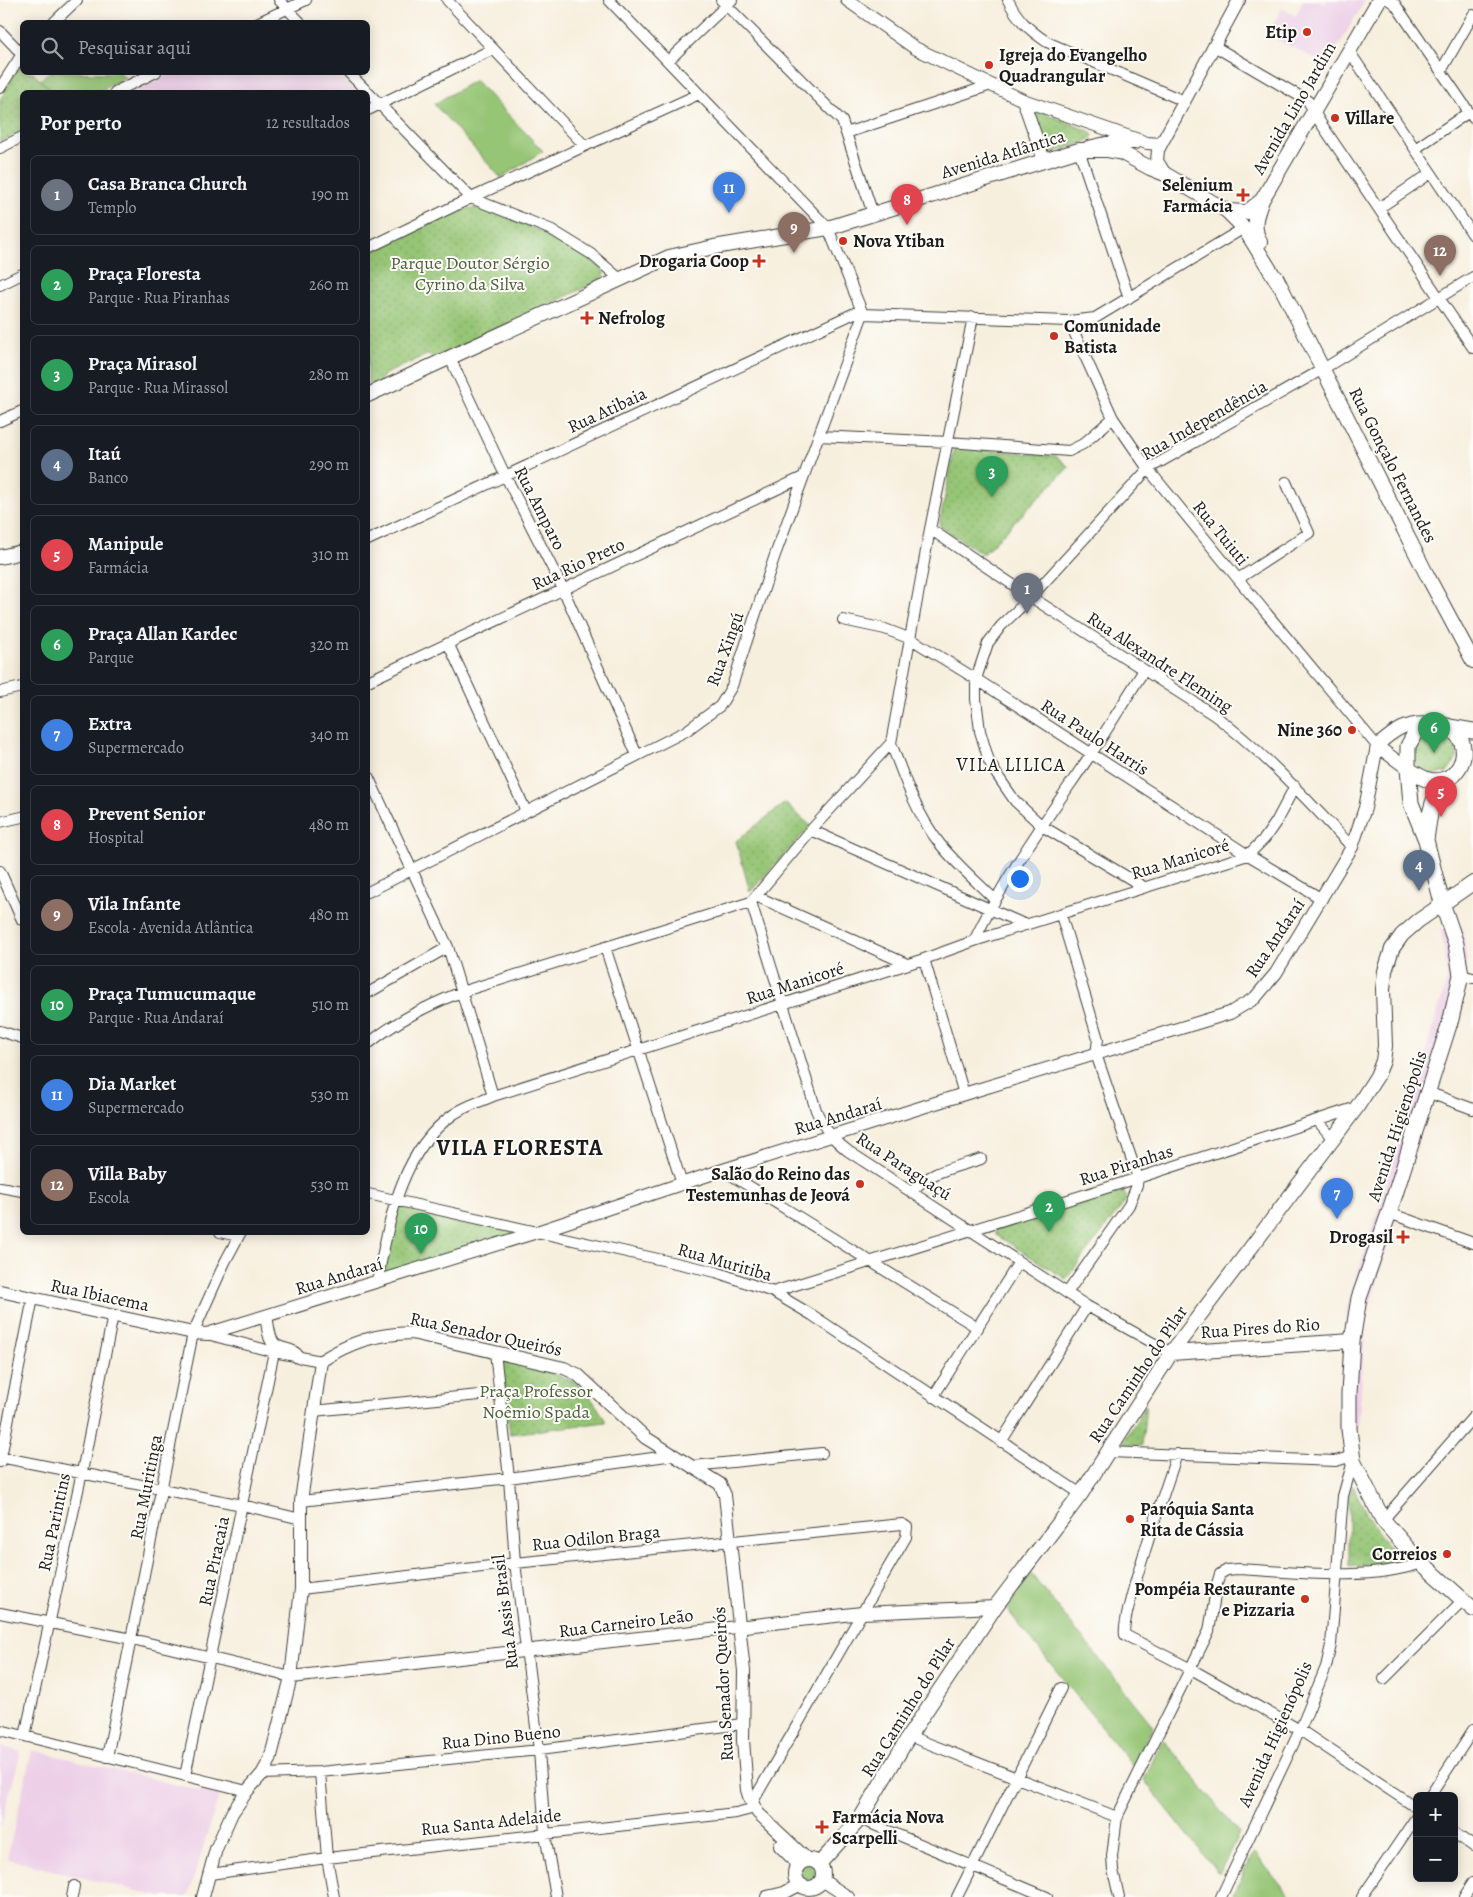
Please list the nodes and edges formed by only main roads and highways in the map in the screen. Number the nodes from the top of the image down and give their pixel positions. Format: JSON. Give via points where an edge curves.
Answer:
{"nodes":[{"id":1,"x":1379,"y":0,"type":"edge"},
{"id":2,"x":1079,"y":150,"type":"joint"},
{"id":3,"x":1262,"y":200,"type":"junction"},
{"id":4,"x":1227,"y":211,"type":"junction"},
{"id":5,"x":1280,"y":286,"type":"junction"},
{"id":6,"x":370,"y":394,"type":"edge"},
{"id":7,"x":20,"y":553,"type":"edge"},
{"id":8,"x":0,"y":558,"type":"edge"},
{"id":9,"x":1473,"y":661,"type":"edge"},
{"id":10,"x":1448,"y":726,"type":"junction"},
{"id":11,"x":1473,"y":731,"type":"edge"},
{"id":12,"x":1473,"y":761,"type":"edge"},
{"id":13,"x":1408,"y":769,"type":"junction"},
{"id":14,"x":1453,"y":775,"type":"junction"},
{"id":15,"x":1426,"y":840,"type":"junction"},
{"id":16,"x":1473,"y":884,"type":"edge"},
{"id":17,"x":1442,"y":903,"type":"junction"},
{"id":18,"x":1467,"y":976,"type":"edge"},
{"id":19,"x":1352,"y":1341,"type":"junction"},
{"id":20,"x":1171,"y":1353,"type":"junction"},
{"id":21,"x":1468,"y":1604,"type":"edge"},
{"id":22,"x":808,"y":1863,"type":"junction"},
{"id":23,"x":817,"y":1888,"type":"edge"},
{"id":24,"x":801,"y":1889,"type":"edge"}],
"edges":[{"from":1,"to":3,"type":"main road","name":"Avenida Lino Jardim"},
{"from":2,"to":4,"type":"main road","name":"Rua Gonçalo Fernandes","via":[[1118,152],[1165,174]]},
{"from":2,"to":6,"type":"main road","name":"Avenida Atlântica","via":[[828,228],[685,253],[651,264]]},
{"from":3,"to":4,"type":"main road","name":"Avenida Lino Jardim","via":[[1247,212]]},
{"from":3,"to":5,"type":"main road","name":"Rua Gonçalo Fernandes","via":[[1254,229]]},
{"from":4,"to":5,"type":"main road","name":"Rua Gonçalo Fernandes","via":[[1244,228]]},
{"from":5,"to":9,"type":"main road","name":"Rua Gonçalo Fernandes"},
{"from":7,"to":8,"type":"main road"},
{"from":10,"to":11,"type":"main road"},
{"from":10,"to":13,"type":"main road","via":[[1432,724],[1418,730],[1409,741]]},
{"from":10,"to":14,"type":"main road","via":[[1459,735],[1463,748],[1462,761]]},
{"from":12,"to":14,"type":"main road"},
{"from":13,"to":14,"type":"main road","via":[[1430,781]]},
{"from":13,"to":15,"type":"main road","name":"Avenida Higienópolis","via":[[1411,803]]},
{"from":14,"to":15,"type":"main road","name":"Avenida Higienópolis","via":[[1434,800]]},
{"from":15,"to":17,"type":"main road","name":"Avenida Higienópolis"},
{"from":16,"to":17,"type":"main road","name":"Rua Caminho do Pilar"},
{"from":17,"to":18,"type":"main road","name":"Avenida Higienópolis"},
{"from":17,"to":20,"type":"main road","name":"Rua Caminho do Pilar","via":[[1402,935],[1392,949],[1385,970],[1383,1061],[1378,1076]]},
{"from":18,"to":19,"type":"main road","name":"Avenida Higienópolis","via":[[1359,1298]]},
{"from":19,"to":20,"type":"main road","name":"Rua Pires do Rio"},
{"from":19,"to":21,"type":"main road","name":"Avenida Higienópolis","via":[[1349,1394],[1352,1458],[1383,1520],[1422,1563]]},
{"from":20,"to":22,"type":"main road","name":"Rua Caminho do Pilar","via":[[1081,1494],[995,1607],[909,1736],[860,1819]]},
{"from":22,"to":23,"type":"main road","via":[[823,1872]]},
{"from":22,"to":24,"type":"main road","via":[[794,1874]]},
{"from":23,"to":24,"type":"main road"}]}
